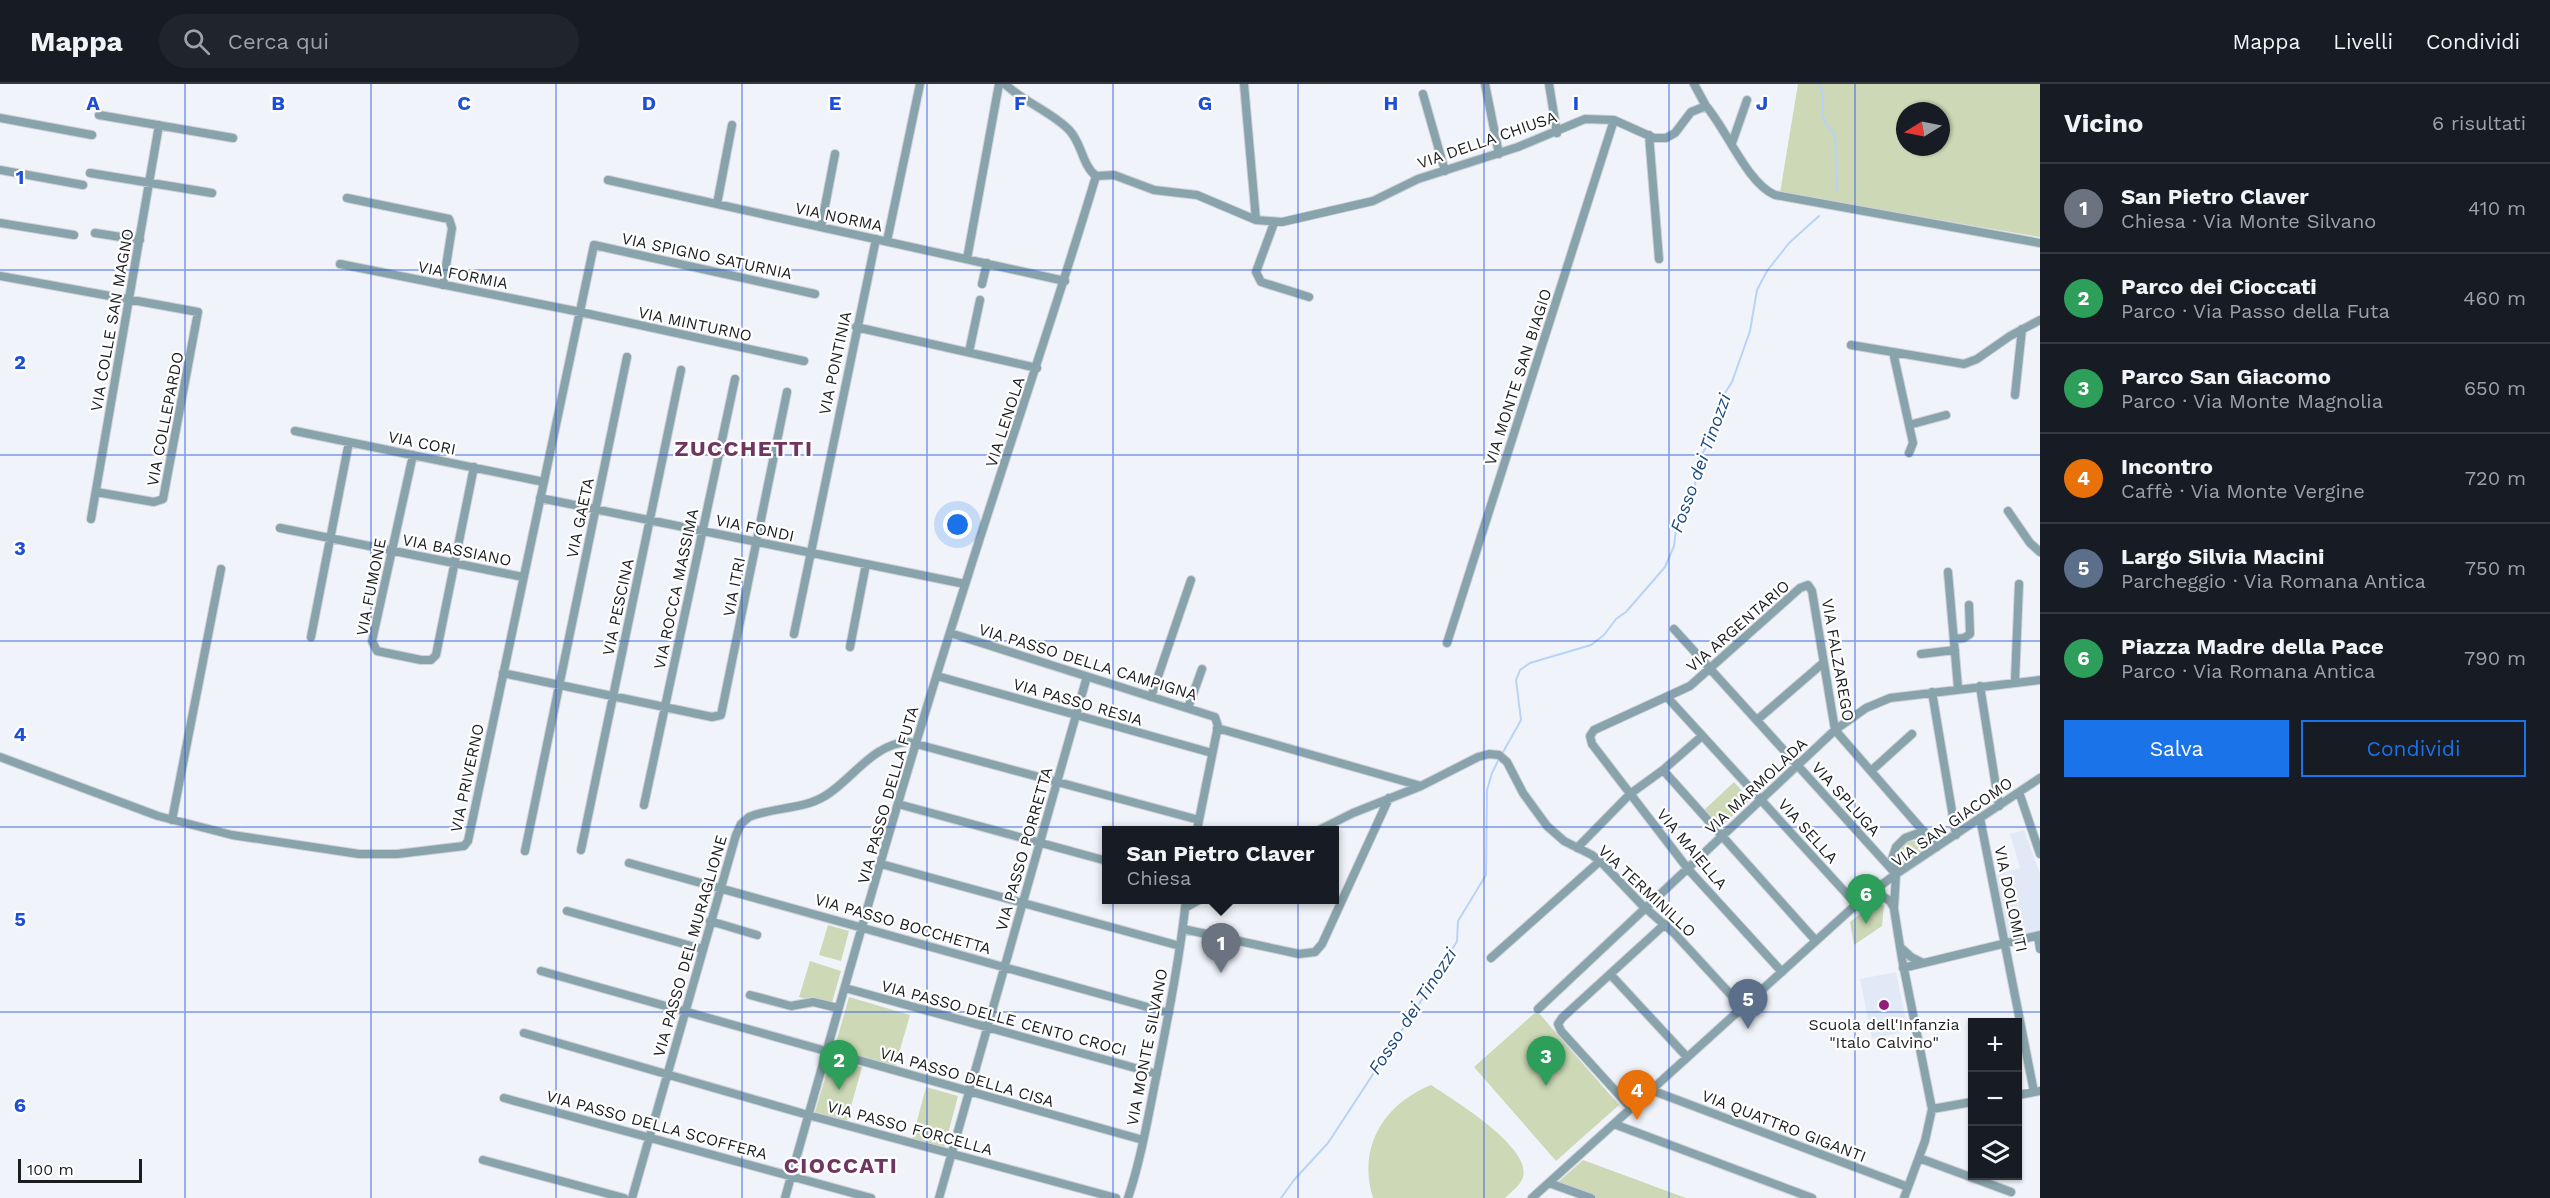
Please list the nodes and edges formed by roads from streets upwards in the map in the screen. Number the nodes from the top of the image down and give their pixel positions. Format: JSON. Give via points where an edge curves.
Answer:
{"nodes":[{"id":1,"x":920,"y":84,"type":"edge"},
{"id":2,"x":999,"y":84,"type":"edge"},
{"id":3,"x":1005,"y":84,"type":"edge"},
{"id":4,"x":1244,"y":84,"type":"edge"},
{"id":5,"x":1485,"y":84,"type":"edge"},
{"id":6,"x":1550,"y":84,"type":"edge"},
{"id":7,"x":1694,"y":84,"type":"edge"},
{"id":8,"x":1423,"y":94,"type":"dead end"},
{"id":9,"x":1747,"y":100,"type":"dead end"},
{"id":10,"x":1706,"y":106,"type":"junction"},
{"id":11,"x":99,"y":115,"type":"dead end"},
{"id":12,"x":0,"y":118,"type":"edge"},
{"id":13,"x":1614,"y":120,"type":"junction"},
{"id":14,"x":159,"y":125,"type":"junction"},
{"id":15,"x":732,"y":125,"type":"dead end"},
{"id":16,"x":1557,"y":132,"type":"junction"},
{"id":17,"x":92,"y":135,"type":"dead end"},
{"id":18,"x":1649,"y":135,"type":"junction"},
{"id":19,"x":233,"y":138,"type":"dead end"},
{"id":20,"x":1732,"y":143,"type":"junction"},
{"id":21,"x":835,"y":154,"type":"dead end"},
{"id":22,"x":1499,"y":154,"type":"junction"},
{"id":23,"x":0,"y":170,"type":"edge"},
{"id":24,"x":1445,"y":171,"type":"junction"},
{"id":25,"x":90,"y":173,"type":"dead end"},
{"id":26,"x":1096,"y":176,"type":"junction"},
{"id":27,"x":608,"y":180,"type":"dead end"},
{"id":28,"x":150,"y":183,"type":"junction"},
{"id":29,"x":83,"y":185,"type":"dead end"},
{"id":30,"x":212,"y":193,"type":"dead end"},
{"id":31,"x":347,"y":198,"type":"dead end"},
{"id":32,"x":717,"y":204,"type":"junction"},
{"id":33,"x":1256,"y":220,"type":"junction"},
{"id":34,"x":0,"y":223,"type":"edge"},
{"id":35,"x":1274,"y":223,"type":"junction"},
{"id":36,"x":821,"y":227,"type":"junction"},
{"id":37,"x":95,"y":233,"type":"dead end"},
{"id":38,"x":74,"y":236,"type":"dead end"},
{"id":39,"x":876,"y":239,"type":"junction"},
{"id":40,"x":140,"y":240,"type":"junction"},
{"id":41,"x":887,"y":241,"type":"junction"},
{"id":42,"x":2040,"y":243,"type":"edge"},
{"id":43,"x":594,"y":245,"type":"joint"},
{"id":44,"x":967,"y":259,"type":"junction"},
{"id":45,"x":1659,"y":259,"type":"dead end"},
{"id":46,"x":987,"y":263,"type":"junction"},
{"id":47,"x":340,"y":264,"type":"dead end"},
{"id":48,"x":0,"y":276,"type":"edge"},
{"id":49,"x":1065,"y":281,"type":"junction"},
{"id":50,"x":982,"y":284,"type":"dead end"},
{"id":51,"x":442,"y":285,"type":"junction"},
{"id":52,"x":814,"y":294,"type":"dead end"},
{"id":53,"x":1309,"y":297,"type":"dead end"},
{"id":54,"x":130,"y":300,"type":"junction"},
{"id":55,"x":980,"y":300,"type":"dead end"},
{"id":56,"x":580,"y":312,"type":"junction"},
{"id":57,"x":2040,"y":320,"type":"edge"},
{"id":58,"x":856,"y":327,"type":"junction"},
{"id":59,"x":2022,"y":329,"type":"junction"},
{"id":60,"x":1851,"y":345,"type":"dead end"},
{"id":61,"x":969,"y":352,"type":"junction"},
{"id":62,"x":1893,"y":352,"type":"junction"},
{"id":63,"x":627,"y":357,"type":"dead end"},
{"id":64,"x":804,"y":361,"type":"dead end"},
{"id":65,"x":1037,"y":368,"type":"junction"},
{"id":66,"x":681,"y":370,"type":"dead end"},
{"id":67,"x":735,"y":380,"type":"dead end"},
{"id":68,"x":787,"y":392,"type":"dead end"},
{"id":69,"x":2015,"y":395,"type":"dead end"},
{"id":70,"x":1946,"y":415,"type":"dead end"},
{"id":71,"x":1909,"y":425,"type":"junction"},
{"id":72,"x":295,"y":431,"type":"dead end"},
{"id":73,"x":349,"y":442,"type":"junction"},
{"id":74,"x":1909,"y":453,"type":"dead end"},
{"id":75,"x":413,"y":455,"type":"junction"},
{"id":76,"x":474,"y":467,"type":"junction"},
{"id":77,"x":544,"y":482,"type":"junction"},
{"id":78,"x":96,"y":492,"type":"junction"},
{"id":79,"x":540,"y":498,"type":"junction"},
{"id":80,"x":596,"y":509,"type":"junction"},
{"id":81,"x":2008,"y":511,"type":"dead end"},
{"id":82,"x":91,"y":519,"type":"dead end"},
{"id":83,"x":650,"y":520,"type":"junction"},
{"id":84,"x":280,"y":528,"type":"dead end"},
{"id":85,"x":702,"y":531,"type":"junction"},
{"id":86,"x":330,"y":538,"type":"junction"},
{"id":87,"x":757,"y":542,"type":"junction"},
{"id":88,"x":392,"y":551,"type":"junction"},
{"id":89,"x":2040,"y":552,"type":"edge"},
{"id":90,"x":811,"y":553,"type":"junction"},
{"id":91,"x":454,"y":563,"type":"junction"},
{"id":92,"x":866,"y":564,"type":"junction"},
{"id":93,"x":221,"y":569,"type":"dead end"},
{"id":94,"x":1948,"y":572,"type":"dead end"},
{"id":95,"x":523,"y":577,"type":"junction"},
{"id":96,"x":1191,"y":580,"type":"dead end"},
{"id":97,"x":965,"y":584,"type":"junction"},
{"id":98,"x":2019,"y":584,"type":"dead end"},
{"id":99,"x":1808,"y":585,"type":"joint"},
{"id":100,"x":1969,"y":605,"type":"dead end"},
{"id":101,"x":1674,"y":629,"type":"dead end"},
{"id":102,"x":950,"y":633,"type":"junction"},
{"id":103,"x":794,"y":634,"type":"dead end"},
{"id":104,"x":311,"y":637,"type":"dead end"},
{"id":105,"x":1954,"y":639,"type":"junction"},
{"id":106,"x":1447,"y":642,"type":"dead end"},
{"id":107,"x":850,"y":647,"type":"dead end"},
{"id":108,"x":1955,"y":650,"type":"junction"},
{"id":109,"x":1921,"y":654,"type":"dead end"},
{"id":110,"x":1823,"y":663,"type":"junction"},
{"id":111,"x":1202,"y":669,"type":"dead end"},
{"id":112,"x":1711,"y":669,"type":"junction"},
{"id":113,"x":503,"y":673,"type":"junction"},
{"id":114,"x":937,"y":676,"type":"junction"},
{"id":115,"x":1086,"y":680,"type":"dead end"},
{"id":116,"x":2040,"y":680,"type":"edge"},
{"id":117,"x":2015,"y":681,"type":"junction"},
{"id":118,"x":560,"y":685,"type":"junction"},
{"id":119,"x":1980,"y":686,"type":"junction"},
{"id":120,"x":1958,"y":688,"type":"junction"},
{"id":121,"x":1932,"y":692,"type":"junction"},
{"id":122,"x":613,"y":696,"type":"junction"},
{"id":123,"x":1151,"y":697,"type":"junction"},
{"id":124,"x":1667,"y":697,"type":"junction"},
{"id":125,"x":665,"y":707,"type":"junction"},
{"id":126,"x":1188,"y":708,"type":"junction"},
{"id":127,"x":1076,"y":716,"type":"junction"},
{"id":128,"x":1756,"y":720,"type":"junction"},
{"id":129,"x":1217,"y":728,"type":"junction"},
{"id":130,"x":1835,"y":730,"type":"junction"},
{"id":131,"x":1912,"y":734,"type":"dead end"},
{"id":132,"x":1590,"y":736,"type":"joint"},
{"id":133,"x":1702,"y":736,"type":"junction"},
{"id":134,"x":916,"y":743,"type":"junction"},
{"id":135,"x":1212,"y":753,"type":"junction"},
{"id":136,"x":0,"y":757,"type":"edge"},
{"id":137,"x":1798,"y":765,"type":"junction"},
{"id":138,"x":1663,"y":770,"type":"junction"},
{"id":139,"x":1871,"y":771,"type":"junction"},
{"id":140,"x":2040,"y":778,"type":"edge"},
{"id":141,"x":1057,"y":781,"type":"junction"},
{"id":142,"x":1421,"y":786,"type":"junction"},
{"id":143,"x":2019,"y":792,"type":"junction"},
{"id":144,"x":1630,"y":794,"type":"junction"},
{"id":145,"x":1389,"y":798,"type":"junction"},
{"id":146,"x":1761,"y":800,"type":"junction"},
{"id":147,"x":898,"y":804,"type":"junction"},
{"id":148,"x":644,"y":805,"type":"dead end"},
{"id":149,"x":1999,"y":806,"type":"junction"},
{"id":150,"x":1980,"y":818,"type":"junction"},
{"id":151,"x":172,"y":820,"type":"junction"},
{"id":152,"x":1199,"y":820,"type":"junction"},
{"id":153,"x":1198,"y":826,"type":"edge"},
{"id":154,"x":1328,"y":826,"type":"edge"},
{"id":155,"x":1924,"y":831,"type":"junction"},
{"id":156,"x":1956,"y":834,"type":"junction"},
{"id":157,"x":1722,"y":836,"type":"junction"},
{"id":158,"x":1040,"y":843,"type":"junction"},
{"id":159,"x":1937,"y":847,"type":"junction"},
{"id":160,"x":1577,"y":848,"type":"junction"},
{"id":161,"x":581,"y":850,"type":"dead end"},
{"id":162,"x":525,"y":851,"type":"dead end"},
{"id":163,"x":2040,"y":854,"type":"edge"},
{"id":164,"x":1102,"y":860,"type":"edge"},
{"id":165,"x":1600,"y":861,"type":"junction"},
{"id":166,"x":629,"y":863,"type":"dead end"},
{"id":167,"x":881,"y":864,"type":"junction"},
{"id":168,"x":1688,"y":869,"type":"junction"},
{"id":169,"x":1896,"y":874,"type":"junction"},
{"id":170,"x":720,"y":887,"type":"junction"},
{"id":171,"x":1023,"y":902,"type":"junction"},
{"id":172,"x":1858,"y":902,"type":"junction"},
{"id":173,"x":1186,"y":904,"type":"edge"},
{"id":174,"x":1645,"y":908,"type":"junction"},
{"id":175,"x":1894,"y":909,"type":"junction"},
{"id":176,"x":567,"y":911,"type":"dead end"},
{"id":177,"x":710,"y":921,"type":"junction"},
{"id":178,"x":1665,"y":924,"type":"junction"},
{"id":179,"x":863,"y":926,"type":"junction"},
{"id":180,"x":1183,"y":929,"type":"junction"},
{"id":181,"x":757,"y":935,"type":"dead end"},
{"id":182,"x":2039,"y":935,"type":"edge"},
{"id":183,"x":1816,"y":940,"type":"junction"},
{"id":184,"x":2006,"y":944,"type":"junction"},
{"id":185,"x":1180,"y":946,"type":"junction"},
{"id":186,"x":1900,"y":947,"type":"junction"},
{"id":187,"x":702,"y":949,"type":"junction"},
{"id":188,"x":2040,"y":949,"type":"edge"},
{"id":189,"x":1491,"y":958,"type":"dead end"},
{"id":190,"x":1924,"y":963,"type":"junction"},
{"id":191,"x":1005,"y":968,"type":"junction"},
{"id":192,"x":1903,"y":968,"type":"junction"},
{"id":193,"x":541,"y":971,"type":"dead end"},
{"id":194,"x":1782,"y":972,"type":"junction"},
{"id":195,"x":1610,"y":974,"type":"junction"},
{"id":196,"x":844,"y":988,"type":"junction"},
{"id":197,"x":750,"y":995,"type":"dead end"},
{"id":198,"x":838,"y":1008,"type":"junction"},
{"id":199,"x":1743,"y":1008,"type":"junction"},
{"id":200,"x":1538,"y":1009,"type":"dead end"},
{"id":201,"x":685,"y":1010,"type":"junction"},
{"id":202,"x":1169,"y":1013,"type":"junction"},
{"id":203,"x":987,"y":1027,"type":"junction"},
{"id":204,"x":524,"y":1033,"type":"dead end"},
{"id":205,"x":825,"y":1052,"type":"junction"},
{"id":206,"x":1687,"y":1057,"type":"junction"},
{"id":207,"x":667,"y":1074,"type":"junction"},
{"id":208,"x":1157,"y":1074,"type":"junction"},
{"id":209,"x":1651,"y":1090,"type":"junction"},
{"id":210,"x":969,"y":1092,"type":"junction"},
{"id":211,"x":2037,"y":1092,"type":"edge"},
{"id":212,"x":2022,"y":1094,"type":"edge"},
{"id":213,"x":504,"y":1098,"type":"dead end"},
{"id":214,"x":1968,"y":1103,"type":"edge"},
{"id":215,"x":1631,"y":1108,"type":"junction"},
{"id":216,"x":1932,"y":1109,"type":"junction"},
{"id":217,"x":808,"y":1115,"type":"junction"},
{"id":218,"x":1614,"y":1124,"type":"junction"},
{"id":219,"x":649,"y":1137,"type":"junction"},
{"id":220,"x":1143,"y":1140,"type":"junction"},
{"id":221,"x":952,"y":1154,"type":"junction"},
{"id":222,"x":1918,"y":1158,"type":"junction"},
{"id":223,"x":483,"y":1160,"type":"dead end"},
{"id":224,"x":791,"y":1176,"type":"junction"},
{"id":225,"x":1549,"y":1183,"type":"junction"},
{"id":226,"x":1908,"y":1187,"type":"junction"},
{"id":227,"x":2011,"y":1192,"type":"dead end"},
{"id":228,"x":1534,"y":1197,"type":"edge"},
{"id":229,"x":624,"y":1198,"type":"edge"},
{"id":230,"x":632,"y":1198,"type":"edge"},
{"id":231,"x":785,"y":1198,"type":"edge"},
{"id":232,"x":871,"y":1198,"type":"edge"},
{"id":233,"x":939,"y":1198,"type":"edge"},
{"id":234,"x":1116,"y":1198,"type":"edge"},
{"id":235,"x":1128,"y":1198,"type":"edge"},
{"id":236,"x":1591,"y":1198,"type":"edge"},
{"id":237,"x":1812,"y":1198,"type":"edge"},
{"id":238,"x":1904,"y":1198,"type":"edge"}],
"edges":[{"from":1,"to":41,"type":"street"},
{"from":2,"to":44,"type":"street"},
{"from":3,"to":26,"type":"street","via":[[1072,133]]},
{"from":4,"to":33,"type":"street"},
{"from":5,"to":22,"type":"street"},
{"from":6,"to":16,"type":"street"},
{"from":7,"to":10,"type":"street"},
{"from":8,"to":24,"type":"street"},
{"from":9,"to":20,"type":"street"},
{"from":10,"to":18,"type":"street","via":[[1691,112],[1670,137],[1659,139]]},
{"from":10,"to":20,"type":"street"},
{"from":11,"to":14,"type":"street"},
{"from":12,"to":17,"type":"street"},
{"from":13,"to":16,"type":"street","name":"VIA DELLA CHIUSA","via":[[1585,119]]},
{"from":13,"to":18,"type":"street","name":"VIA DELLA CHIUSA"},
{"from":13,"to":106,"type":"street","name":"VIA MONTE SAN BIAGIO"},
{"from":14,"to":19,"type":"street"},
{"from":14,"to":28,"type":"street","name":"VIA COLLE SAN MAGNO"},
{"from":15,"to":32,"type":"street"},
{"from":16,"to":22,"type":"street","name":"VIA DELLA CHIUSA"},
{"from":18,"to":45,"type":"street"},
{"from":20,"to":42,"type":"street","via":[[1756,182],[1778,197]]},
{"from":21,"to":36,"type":"street"},
{"from":22,"to":24,"type":"street","name":"VIA DELLA CHIUSA"},
{"from":23,"to":29,"type":"street"},
{"from":24,"to":35,"type":"street","name":"VIA DELLA CHIUSA","via":[[1413,181],[1373,201]]},
{"from":25,"to":28,"type":"street"},
{"from":26,"to":33,"type":"street","name":"VIA DELLA CHIUSA","via":[[1117,176],[1154,190],[1202,196]]},
{"from":26,"to":49,"type":"street","name":"VIA LENOLA"},
{"from":27,"to":32,"type":"street","name":"VIA NORMA"},
{"from":28,"to":30,"type":"street"},
{"from":28,"to":40,"type":"street","name":"VIA COLLE SAN MAGNO"},
{"from":31,"to":51,"type":"street","via":[[449,219],[452,228]]},
{"from":32,"to":36,"type":"street","name":"VIA NORMA"},
{"from":33,"to":35,"type":"street","name":"VIA DELLA CHIUSA"},
{"from":34,"to":38,"type":"street"},
{"from":35,"to":53,"type":"street","via":[[1256,272],[1258,279]]},
{"from":36,"to":39,"type":"street","name":"VIA NORMA"},
{"from":37,"to":40,"type":"street"},
{"from":39,"to":41,"type":"street","name":"VIA NORMA"},
{"from":39,"to":58,"type":"street","name":"VIA PONTINIA"},
{"from":40,"to":54,"type":"street","name":"VIA COLLE SAN MAGNO"},
{"from":41,"to":44,"type":"street","name":"VIA NORMA"},
{"from":43,"to":52,"type":"street","name":"VIA SPIGNO SATURNIA"},
{"from":43,"to":56,"type":"street","name":"VIA PRIVERNO"},
{"from":44,"to":46,"type":"street","name":"VIA NORMA"},
{"from":46,"to":49,"type":"street","name":"VIA NORMA"},
{"from":46,"to":50,"type":"street"},
{"from":47,"to":51,"type":"street","name":"VIA FORMIA"},
{"from":48,"to":54,"type":"street"},
{"from":49,"to":65,"type":"street","name":"VIA LENOLA"},
{"from":51,"to":56,"type":"street","name":"VIA FORMIA"},
{"from":54,"to":78,"type":"street","name":"VIA COLLE SAN MAGNO"},
{"from":54,"to":78,"type":"street","name":"VIA COLLEPARDO","via":[[198,312],[163,499],[154,502]]},
{"from":55,"to":61,"type":"street"},
{"from":56,"to":64,"type":"street","name":"VIA MINTURNO"},
{"from":56,"to":77,"type":"street","name":"VIA PRIVERNO"},
{"from":57,"to":59,"type":"street"},
{"from":58,"to":61,"type":"street"},
{"from":58,"to":90,"type":"street","name":"VIA PONTINIA"},
{"from":59,"to":62,"type":"street","via":[[1967,363]]},
{"from":59,"to":69,"type":"street"},
{"from":60,"to":62,"type":"street"},
{"from":61,"to":65,"type":"street"},
{"from":62,"to":71,"type":"street"},
{"from":63,"to":80,"type":"street","name":"VIA GAETA"},
{"from":65,"to":97,"type":"street","name":"VIA LENOLA"},
{"from":66,"to":83,"type":"street","name":"VIA PESCINA"},
{"from":67,"to":85,"type":"street","name":"VIA ROCCA MASSIMA"},
{"from":68,"to":87,"type":"street","name":"VIA ITRI"},
{"from":70,"to":71,"type":"street"},
{"from":71,"to":74,"type":"street","via":[[1913,446]]},
{"from":72,"to":73,"type":"street","name":"VIA CORI"},
{"from":73,"to":75,"type":"street","name":"VIA CORI"},
{"from":73,"to":86,"type":"street"},
{"from":75,"to":76,"type":"street","name":"VIA CORI"},
{"from":75,"to":88,"type":"street","name":"VIA FUMONE"},
{"from":76,"to":77,"type":"street","name":"VIA CORI"},
{"from":76,"to":91,"type":"street","name":"VIA FUMONE"},
{"from":77,"to":79,"type":"street","name":"VIA PRIVERNO"},
{"from":78,"to":82,"type":"street","name":"VIA COLLE SAN MAGNO"},
{"from":79,"to":80,"type":"street","name":"VIA FONDI"},
{"from":79,"to":95,"type":"street","name":"VIA PRIVERNO"},
{"from":80,"to":83,"type":"street","name":"VIA FONDI"},
{"from":80,"to":118,"type":"street","name":"VIA GAETA"},
{"from":81,"to":89,"type":"street"},
{"from":83,"to":85,"type":"street","name":"VIA FONDI"},
{"from":83,"to":122,"type":"street","name":"VIA PESCINA"},
{"from":84,"to":86,"type":"street","name":"VIA BASSIANO"},
{"from":85,"to":87,"type":"street","name":"VIA FONDI"},
{"from":85,"to":125,"type":"street","name":"VIA ROCCA MASSIMA"},
{"from":86,"to":88,"type":"street","name":"VIA BASSIANO"},
{"from":86,"to":104,"type":"street"},
{"from":87,"to":90,"type":"street","name":"VIA FONDI"},
{"from":87,"to":125,"type":"street","name":"VIA ITRI","via":[[723,710],[712,717]]},
{"from":88,"to":91,"type":"street","name":"VIA BASSIANO"},
{"from":88,"to":91,"type":"street","name":"VIA FUMONE","via":[[373,644],[378,651],[417,660],[431,660],[436,655]]},
{"from":90,"to":92,"type":"street","name":"VIA FONDI"},
{"from":90,"to":103,"type":"street","name":"VIA PONTINIA"},
{"from":91,"to":95,"type":"street","name":"VIA BASSIANO"},
{"from":92,"to":97,"type":"street","name":"VIA FONDI"},
{"from":92,"to":107,"type":"street"},
{"from":93,"to":151,"type":"street"},
{"from":94,"to":105,"type":"street"},
{"from":95,"to":113,"type":"street","name":"VIA PRIVERNO"},
{"from":96,"to":123,"type":"street"},
{"from":97,"to":102,"type":"street","name":"VIA LENOLA"},
{"from":98,"to":117,"type":"street"},
{"from":99,"to":110,"type":"street","name":"VIA FALZAREGO"},
{"from":99,"to":112,"type":"street","name":"VIA ARGENTARIO"},
{"from":100,"to":105,"type":"street","via":[[1970,634]]},
{"from":101,"to":112,"type":"street","name":"VIA SPLUGA"},
{"from":102,"to":114,"type":"street","name":"VIA LENOLA"},
{"from":102,"to":123,"type":"street","name":"VIA PASSO DELLA CAMPIGNA"},
{"from":105,"to":108,"type":"street"},
{"from":108,"to":109,"type":"street"},
{"from":108,"to":120,"type":"street"},
{"from":110,"to":128,"type":"street"},
{"from":110,"to":130,"type":"street","name":"VIA FALZAREGO"},
{"from":111,"to":126,"type":"street"},
{"from":112,"to":124,"type":"street","name":"VIA ARGENTARIO","via":[[1690,686]]},
{"from":112,"to":128,"type":"street","name":"VIA SPLUGA"},
{"from":113,"to":118,"type":"street"},
{"from":113,"to":151,"type":"street","name":"VIA PRIVERNO","via":[[468,841],[463,847],[397,854],[345,853],[232,835]]},
{"from":114,"to":127,"type":"street","name":"VIA PASSO RESIA"},
{"from":114,"to":134,"type":"street","name":"VIA PASSO DELLA FUTA"},
{"from":115,"to":127,"type":"street","name":"VIA PASSO PORRETTA"},
{"from":116,"to":117,"type":"street","name":"VIA MARMOLADA"},
{"from":117,"to":119,"type":"street","name":"VIA MARMOLADA"},
{"from":118,"to":122,"type":"street"},
{"from":118,"to":162,"type":"street","name":"VIA GAETA"},
{"from":119,"to":120,"type":"street","name":"VIA MARMOLADA"},
{"from":119,"to":149,"type":"street"},
{"from":120,"to":121,"type":"street","name":"VIA MARMOLADA"},
{"from":121,"to":130,"type":"street","name":"VIA MARMOLADA","via":[[1884,699]]},
{"from":121,"to":156,"type":"street"},
{"from":122,"to":125,"type":"street"},
{"from":122,"to":161,"type":"street","name":"VIA PESCINA"},
{"from":123,"to":126,"type":"street","name":"VIA PASSO DELLA CAMPIGNA"},
{"from":124,"to":132,"type":"street","name":"VIA ARGENTARIO","via":[[1595,729]]},
{"from":124,"to":133,"type":"street","name":"VIA SELLA"},
{"from":125,"to":148,"type":"street","name":"VIA ROCCA MASSIMA"},
{"from":126,"to":129,"type":"street","name":"VIA PASSO DELLA CAMPIGNA","via":[[1211,714],[1217,719]]},
{"from":127,"to":135,"type":"street","name":"VIA PASSO RESIA"},
{"from":127,"to":141,"type":"street","name":"VIA PASSO PORRETTA"},
{"from":128,"to":137,"type":"street","name":"VIA SPLUGA"},
{"from":129,"to":135,"type":"street"},
{"from":129,"to":142,"type":"street"},
{"from":130,"to":137,"type":"street","name":"VIA MARMOLADA"},
{"from":130,"to":139,"type":"street","name":"VIA FALZAREGO"},
{"from":131,"to":139,"type":"street"},
{"from":132,"to":144,"type":"street","name":"VIA MAIELLA"},
{"from":133,"to":138,"type":"street"},
{"from":133,"to":146,"type":"street","name":"VIA SELLA"},
{"from":134,"to":141,"type":"street"},
{"from":134,"to":147,"type":"street","name":"VIA PASSO DELLA FUTA"},
{"from":134,"to":170,"type":"street","name":"VIA PASSO DEL MURAGLIONE","via":[[898,743],[883,749],[819,799],[747,819],[737,832]]},
{"from":135,"to":152,"type":"street"},
{"from":136,"to":151,"type":"street","name":"VIA PRIVERNO"},
{"from":137,"to":146,"type":"street","name":"VIA MARMOLADA"},
{"from":137,"to":169,"type":"street","name":"VIA SPLUGA"},
{"from":138,"to":144,"type":"street"},
{"from":138,"to":157,"type":"street"},
{"from":139,"to":155,"type":"street","name":"VIA FALZAREGO"},
{"from":140,"to":143,"type":"street","name":"VIA SAN GIACOMO"},
{"from":141,"to":152,"type":"street"},
{"from":141,"to":158,"type":"street","name":"VIA PASSO PORRETTA"},
{"from":142,"to":145,"type":"street","name":"VIA TERMINILLO"},
{"from":142,"to":160,"type":"street","name":"VIA TERMINILLO","via":[[1478,757],[1501,756],[1538,816],[1561,839]]},
{"from":143,"to":149,"type":"street","name":"VIA SAN GIACOMO"},
{"from":143,"to":163,"type":"street"},
{"from":144,"to":160,"type":"street"},
{"from":144,"to":168,"type":"street","name":"VIA MAIELLA"},
{"from":145,"to":154,"type":"street","name":"VIA TERMINILLO"},
{"from":145,"to":180,"type":"street","via":[[1315,952],[1299,954]]},
{"from":146,"to":157,"type":"street","name":"VIA MARMOLADA"},
{"from":146,"to":172,"type":"street","name":"VIA SELLA"},
{"from":147,"to":158,"type":"street"},
{"from":147,"to":167,"type":"street","name":"VIA PASSO DELLA FUTA"},
{"from":149,"to":150,"type":"street","name":"VIA SAN GIACOMO"},
{"from":150,"to":156,"type":"street","name":"VIA SAN GIACOMO"},
{"from":150,"to":184,"type":"street","name":"VIA DOLOMITI"},
{"from":152,"to":153,"type":"street"},
{"from":155,"to":159,"type":"street","name":"VIA FALZAREGO"},
{"from":155,"to":169,"type":"street","name":"VIA SPLUGA","via":[[1907,836],[1896,847],[1892,859]]},
{"from":156,"to":159,"type":"street","name":"VIA SAN GIACOMO"},
{"from":157,"to":168,"type":"street","name":"VIA MARMOLADA"},
{"from":157,"to":183,"type":"street"},
{"from":158,"to":164,"type":"street"},
{"from":158,"to":171,"type":"street","name":"VIA PASSO PORRETTA"},
{"from":159,"to":169,"type":"street","name":"VIA SAN GIACOMO"},
{"from":160,"to":165,"type":"street","name":"VIA TERMINILLO"},
{"from":165,"to":174,"type":"street","name":"VIA TERMINILLO"},
{"from":165,"to":189,"type":"street"},
{"from":166,"to":170,"type":"street","name":"VIA PASSO BOCCHETTA"},
{"from":167,"to":171,"type":"street"},
{"from":167,"to":179,"type":"street","name":"VIA PASSO DELLA FUTA"},
{"from":168,"to":174,"type":"street","name":"VIA MARMOLADA"},
{"from":168,"to":194,"type":"street","name":"VIA MAIELLA"},
{"from":169,"to":172,"type":"street"},
{"from":169,"to":175,"type":"street","name":"VIA SAN GIACOMO"},
{"from":170,"to":177,"type":"street","name":"VIA PASSO DEL MURAGLIONE"},
{"from":170,"to":179,"type":"street","name":"VIA PASSO BOCCHETTA"},
{"from":171,"to":185,"type":"street"},
{"from":171,"to":191,"type":"street","name":"VIA PASSO PORRETTA"},
{"from":172,"to":175,"type":"street","via":[[1882,896]]},
{"from":172,"to":183,"type":"street"},
{"from":173,"to":180,"type":"street","name":"VIA MONTE SILVANO"},
{"from":174,"to":178,"type":"street","name":"VIA TERMINILLO"},
{"from":174,"to":200,"type":"street","name":"VIA MARMOLADA"},
{"from":175,"to":186,"type":"street","name":"VIA SAN GIACOMO"},
{"from":176,"to":187,"type":"street"},
{"from":177,"to":181,"type":"street"},
{"from":177,"to":187,"type":"street","name":"VIA PASSO DEL MURAGLIONE"},
{"from":178,"to":195,"type":"street"},
{"from":178,"to":199,"type":"street","name":"VIA TERMINILLO"},
{"from":179,"to":191,"type":"street","name":"VIA PASSO BOCCHETTA"},
{"from":179,"to":196,"type":"street","name":"VIA PASSO DELLA FUTA"},
{"from":180,"to":185,"type":"street","name":"VIA MONTE SILVANO"},
{"from":182,"to":184,"type":"street"},
{"from":182,"to":188,"type":"street"},
{"from":183,"to":194,"type":"street"},
{"from":184,"to":190,"type":"street"},
{"from":184,"to":211,"type":"street","name":"VIA DOLOMITI"},
{"from":185,"to":202,"type":"street","name":"VIA MONTE SILVANO"},
{"from":186,"to":190,"type":"street"},
{"from":186,"to":192,"type":"street","name":"VIA SAN GIACOMO"},
{"from":187,"to":201,"type":"street","name":"VIA PASSO DEL MURAGLIONE"},
{"from":190,"to":192,"type":"street"},
{"from":191,"to":202,"type":"street","name":"VIA PASSO BOCCHETTA"},
{"from":191,"to":203,"type":"street","name":"VIA PASSO PORRETTA"},
{"from":192,"to":216,"type":"street","name":"VIA SAN GIACOMO"},
{"from":193,"to":201,"type":"street","name":"VIA PASSO DELLA CISA"},
{"from":194,"to":199,"type":"street"},
{"from":195,"to":206,"type":"street"},
{"from":195,"to":215,"type":"street","via":[[1560,1019],[1558,1026]]},
{"from":196,"to":198,"type":"street","name":"VIA PASSO DELLA FUTA"},
{"from":196,"to":203,"type":"street","name":"VIA PASSO DELLE CENTO CROCI"},
{"from":197,"to":198,"type":"street","via":[[791,1006],[813,1002]]},
{"from":198,"to":205,"type":"street","name":"VIA PASSO DELLA FUTA"},
{"from":199,"to":206,"type":"street"},
{"from":201,"to":205,"type":"street","name":"VIA PASSO DELLA CISA"},
{"from":201,"to":207,"type":"street","name":"VIA PASSO DEL MURAGLIONE"},
{"from":202,"to":208,"type":"street","name":"VIA MONTE SILVANO"},
{"from":203,"to":208,"type":"street","name":"VIA PASSO DELLE CENTO CROCI"},
{"from":203,"to":210,"type":"street","name":"VIA PASSO PORRETTA"},
{"from":204,"to":207,"type":"street","name":"VIA PASSO FORCELLA"},
{"from":205,"to":210,"type":"street","name":"VIA PASSO DELLA CISA"},
{"from":205,"to":217,"type":"street","name":"VIA PASSO DELLA FUTA"},
{"from":206,"to":209,"type":"street"},
{"from":207,"to":217,"type":"street","name":"VIA PASSO FORCELLA"},
{"from":207,"to":219,"type":"street","name":"VIA PASSO DEL MURAGLIONE"},
{"from":208,"to":220,"type":"street","name":"VIA MONTE SILVANO"},
{"from":209,"to":215,"type":"street"},
{"from":209,"to":226,"type":"street","name":"VIA QUATTRO GIGANTI"},
{"from":210,"to":220,"type":"street","name":"VIA PASSO DELLA CISA"},
{"from":210,"to":221,"type":"street","name":"VIA PASSO PORRETTA"},
{"from":211,"to":212,"type":"street"},
{"from":213,"to":219,"type":"street","name":"VIA PASSO DELLA SCOFFERA"},
{"from":214,"to":216,"type":"street"},
{"from":215,"to":218,"type":"street"},
{"from":216,"to":222,"type":"street"},
{"from":217,"to":221,"type":"street","name":"VIA PASSO FORCELLA"},
{"from":217,"to":224,"type":"street","name":"VIA PASSO DELLA FUTA"},
{"from":218,"to":225,"type":"street"},
{"from":218,"to":237,"type":"street"},
{"from":219,"to":224,"type":"street","name":"VIA PASSO DELLA SCOFFERA"},
{"from":219,"to":230,"type":"street","name":"VIA PASSO DEL MURAGLIONE"},
{"from":220,"to":235,"type":"street","name":"VIA MONTE SILVANO"},
{"from":221,"to":233,"type":"street","name":"VIA PASSO PORRETTA"},
{"from":221,"to":234,"type":"street","name":"VIA PASSO FORCELLA"},
{"from":222,"to":226,"type":"street"},
{"from":222,"to":227,"type":"street"},
{"from":223,"to":229,"type":"street"},
{"from":224,"to":231,"type":"street","name":"VIA PASSO DELLA FUTA"},
{"from":224,"to":232,"type":"street","name":"VIA PASSO DELLA SCOFFERA"},
{"from":225,"to":228,"type":"street"},
{"from":225,"to":236,"type":"street"},
{"from":226,"to":238,"type":"street"}]}
